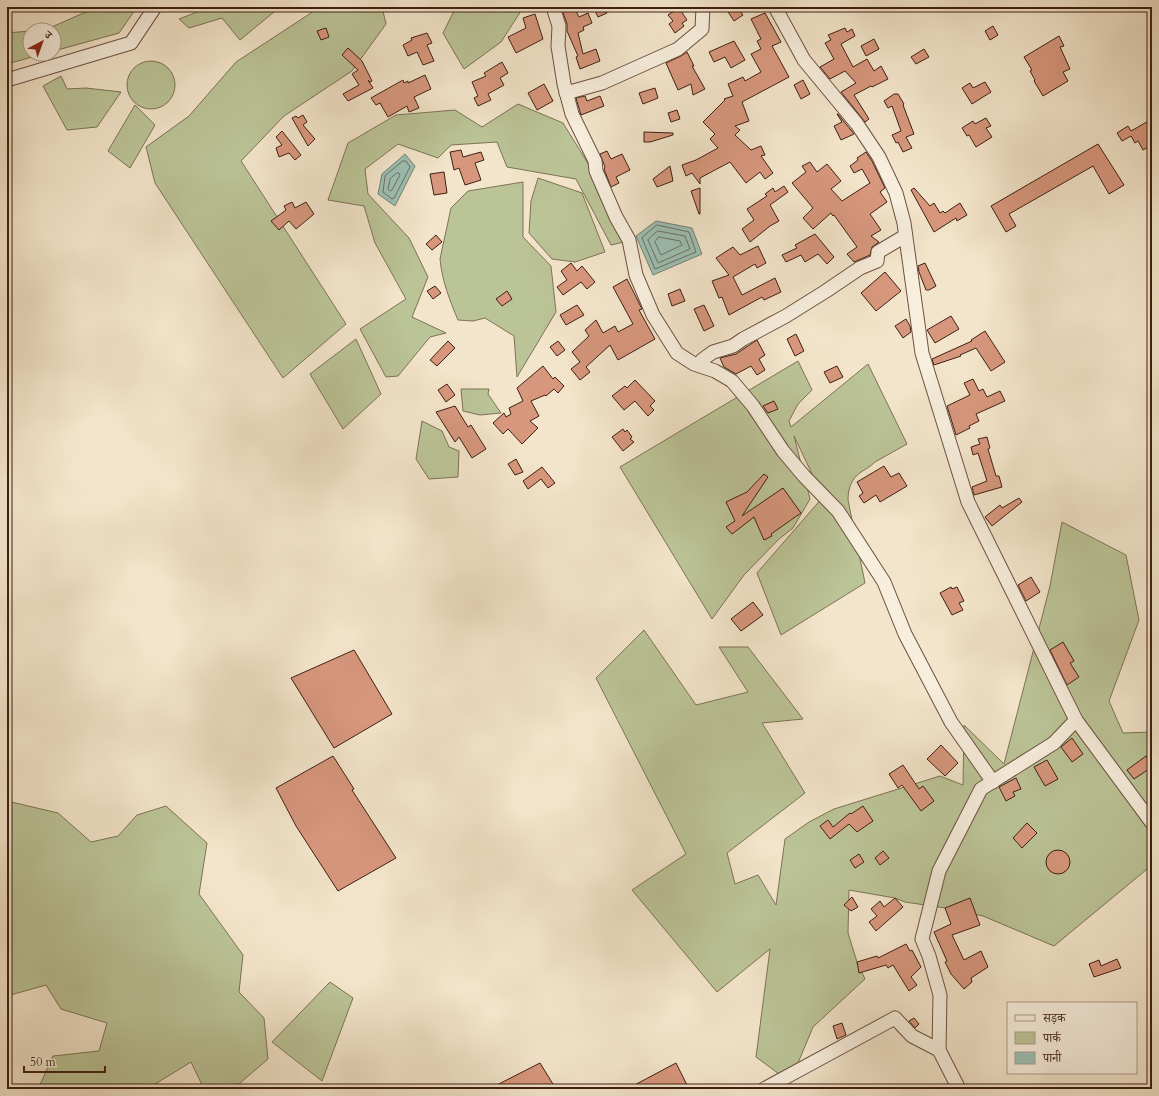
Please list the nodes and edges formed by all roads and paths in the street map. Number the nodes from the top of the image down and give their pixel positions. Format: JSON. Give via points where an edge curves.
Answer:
{"nodes":[{"id":1,"x":155,"y":7,"type":"edge"},
{"id":2,"x":553,"y":7,"type":"edge"},
{"id":3,"x":703,"y":7,"type":"edge"},
{"id":4,"x":775,"y":7,"type":"edge"},
{"id":5,"x":7,"y":80,"type":"edge"},
{"id":6,"x":566,"y":93,"type":"junction"},
{"id":7,"x":905,"y":236,"type":"junction"},
{"id":8,"x":701,"y":366,"type":"junction"},
{"id":9,"x":1076,"y":720,"type":"junction"},
{"id":10,"x":993,"y":782,"type":"junction"},
{"id":11,"x":1152,"y":823,"type":"edge"},
{"id":12,"x":939,"y":1050,"type":"junction"},
{"id":13,"x":764,"y":1089,"type":"edge"},
{"id":14,"x":959,"y":1089,"type":"edge"}],
"edges":[{"from":1,"to":5,"type":"street","via":[[131,43]]},
{"from":2,"to":6,"type":"street","via":[[559,26],[558,46]]},
{"from":3,"to":6,"type":"street","via":[[702,29],[678,49],[602,83]]},
{"from":4,"to":7,"type":"street","via":[[804,60],[857,124],[879,157],[896,193]]},
{"from":6,"to":8,"type":"street","via":[[572,114],[595,161],[603,188],[629,240],[636,275],[653,315],[677,353]]},
{"from":7,"to":8,"type":"street","via":[[878,252],[877,260],[860,268],[826,292],[732,346],[712,352],[702,360]]},
{"from":7,"to":9,"type":"street","via":[[922,353],[968,502]]},
{"from":8,"to":10,"type":"street","via":[[732,381],[753,406],[783,451],[838,511],[884,582],[904,634],[951,722]]},
{"from":9,"to":10,"type":"street","via":[[1054,743]]},
{"from":9,"to":11,"type":"street"},
{"from":10,"to":12,"type":"street","via":[[981,789],[939,871],[922,939],[940,995]]},
{"from":12,"to":13,"type":"street","via":[[912,1036],[895,1018]]},
{"from":12,"to":14,"type":"street"}]}
